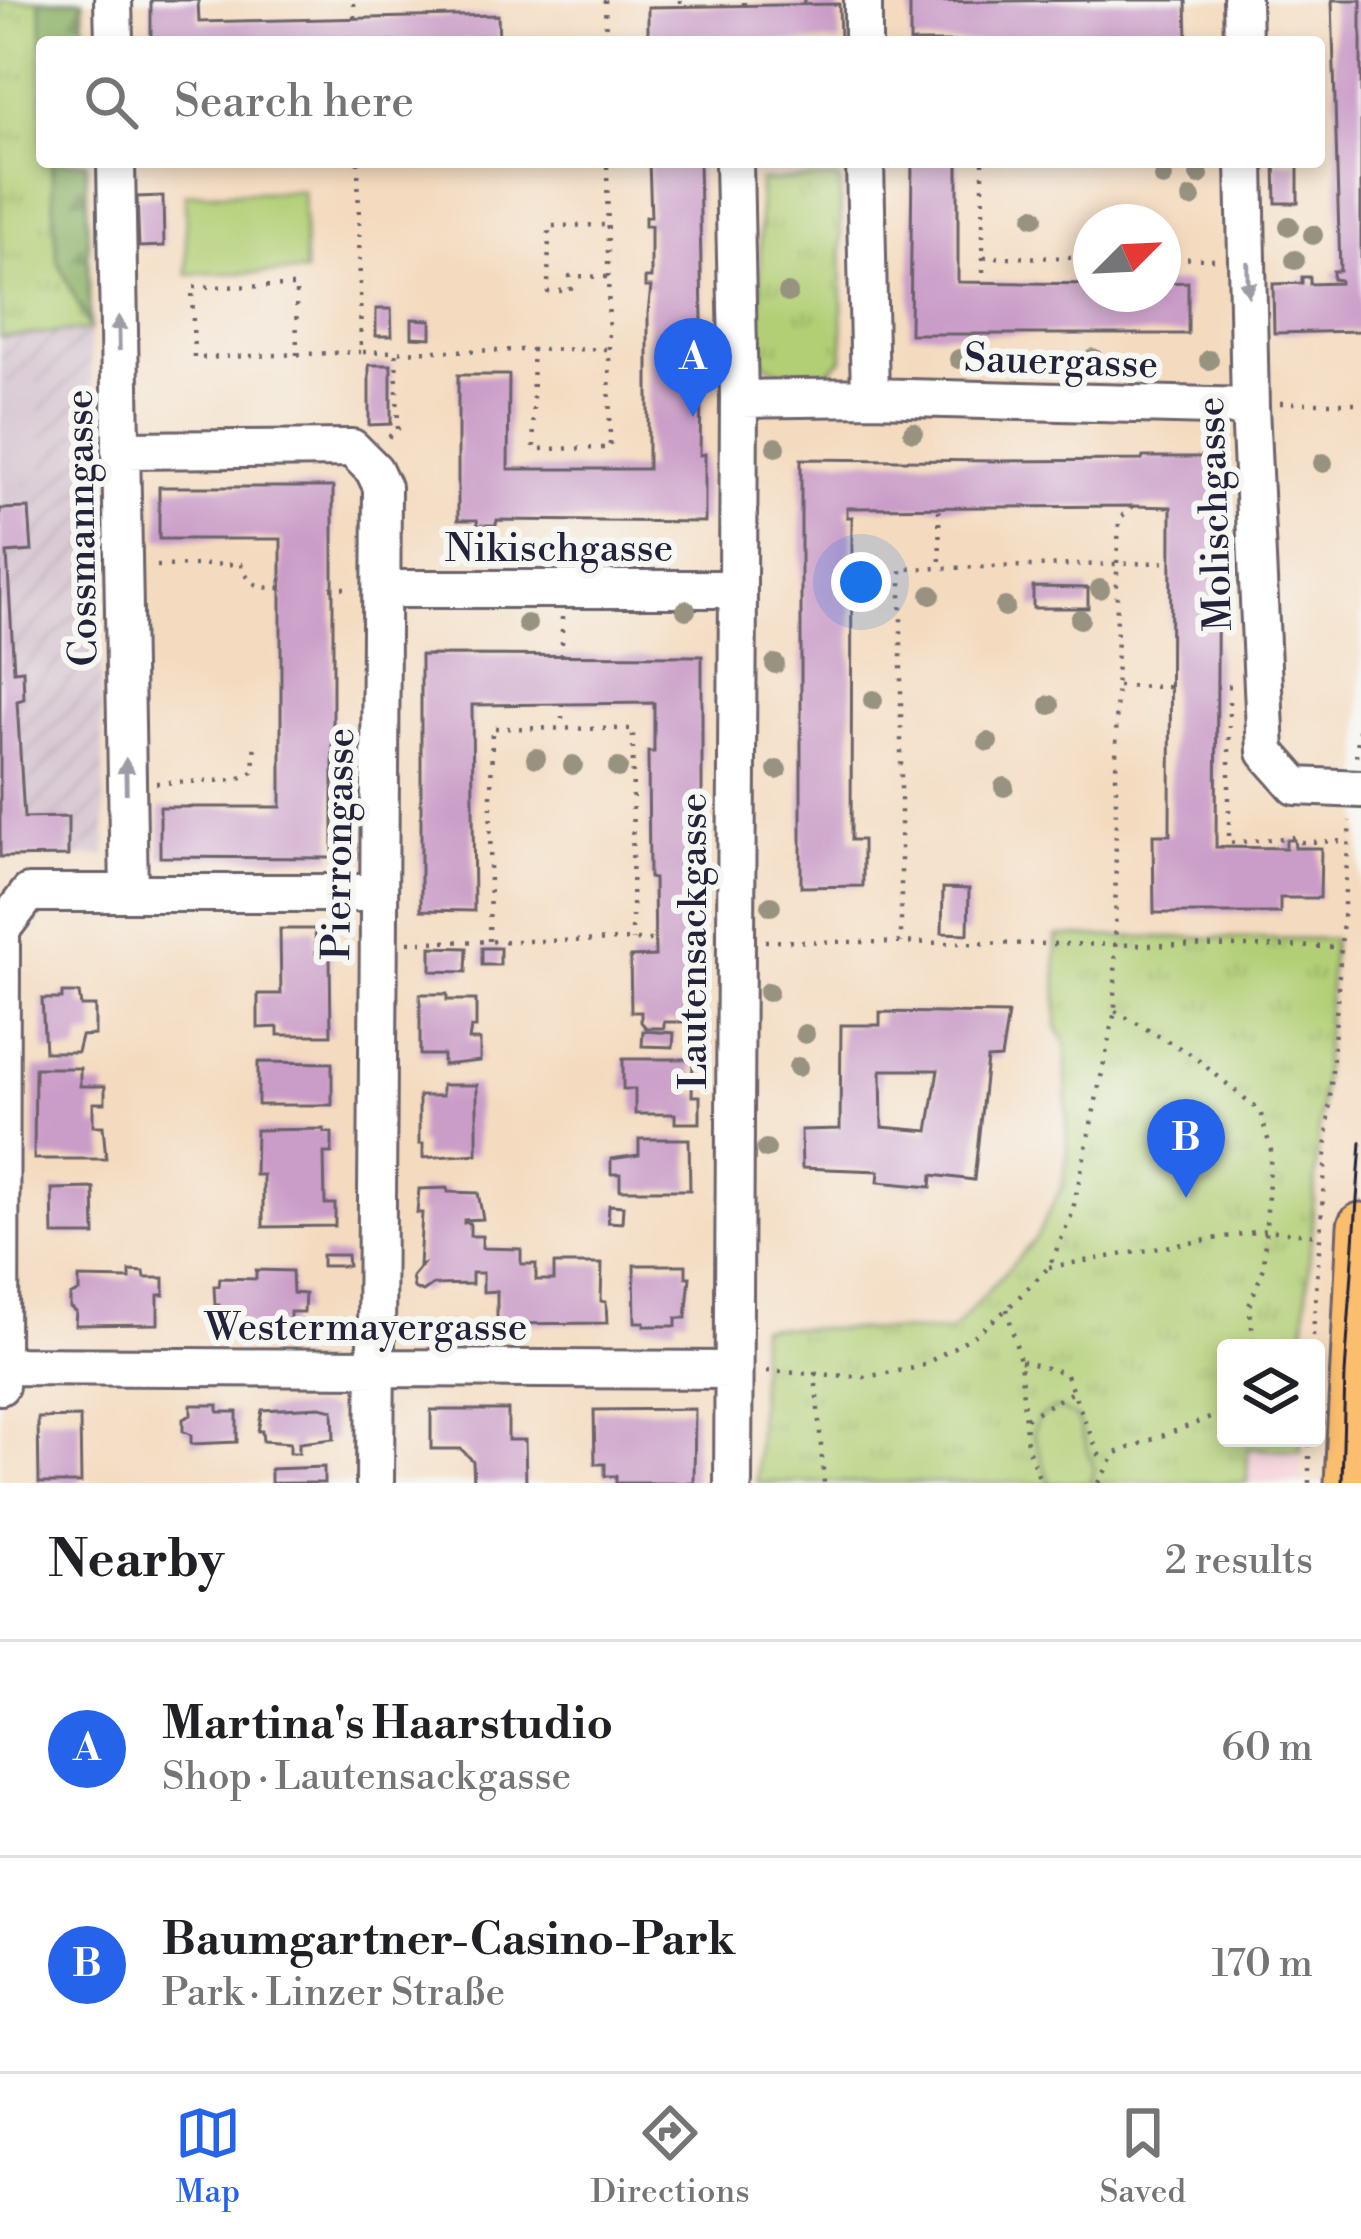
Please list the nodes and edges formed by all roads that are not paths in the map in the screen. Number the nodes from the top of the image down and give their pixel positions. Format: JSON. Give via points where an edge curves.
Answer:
{"nodes":[{"id":1,"x":112,"y":0,"type":"edge"},
{"id":2,"x":862,"y":0,"type":"edge"},
{"id":3,"x":1242,"y":0,"type":"edge"},
{"id":4,"x":114,"y":36,"type":"edge"},
{"id":5,"x":863,"y":36,"type":"edge"},
{"id":6,"x":1243,"y":36,"type":"edge"},
{"id":7,"x":116,"y":168,"type":"edge"},
{"id":8,"x":734,"y":168,"type":"edge"},
{"id":9,"x":866,"y":168,"type":"edge"},
{"id":10,"x":1246,"y":168,"type":"edge"},
{"id":11,"x":870,"y":397,"type":"junction"},
{"id":12,"x":739,"y":399,"type":"junction"},
{"id":13,"x":1265,"y":405,"type":"junction"},
{"id":14,"x":120,"y":450,"type":"junction"},
{"id":15,"x":382,"y":589,"type":"junction"},
{"id":16,"x":736,"y":589,"type":"junction"},
{"id":17,"x":1357,"y":789,"type":"edge"},
{"id":18,"x":129,"y":893,"type":"junction"},
{"id":19,"x":379,"y":893,"type":"junction"},
{"id":20,"x":1340,"y":1230,"type":"edge"},
{"id":21,"x":0,"y":1366,"type":"edge"},
{"id":22,"x":376,"y":1368,"type":"junction"},
{"id":23,"x":732,"y":1370,"type":"junction"},
{"id":24,"x":0,"y":1386,"type":"edge"},
{"id":25,"x":375,"y":1483,"type":"edge"},
{"id":26,"x":734,"y":1483,"type":"edge"},
{"id":27,"x":1348,"y":1483,"type":"edge"}],
"edges":[{"from":1,"to":4,"type":"street"},
{"from":2,"to":5,"type":"street"},
{"from":3,"to":6,"type":"street"},
{"from":14,"to":7,"type":"street","name":"Cossmanngasse","one_way":true},
{"from":8,"to":12,"type":"street","name":"Lautensackgasse"},
{"from":9,"to":11,"type":"street"},
{"from":10,"to":13,"type":"street","name":"Molischgasse","one_way":true,"via":[[1247,259]]},
{"from":11,"to":12,"type":"street","name":"Sauergasse"},
{"from":11,"to":13,"type":"street","name":"Sauergasse"},
{"from":12,"to":16,"type":"street","name":"Lautensackgasse"},
{"from":13,"to":17,"type":"street","name":"Molischgasse","via":[[1266,752],[1296,786]]},
{"from":14,"to":15,"type":"street","name":"Pierrongasse","via":[[352,448],[382,487]]},
{"from":18,"to":14,"type":"street","name":"Cossmanngasse","one_way":true},
{"from":15,"to":16,"type":"street","name":"Nikischgasse"},
{"from":15,"to":19,"type":"street","name":"Pierrongasse"},
{"from":16,"to":23,"type":"street","name":"Lautensackgasse"},
{"from":18,"to":19,"type":"street"},
{"from":18,"to":21,"type":"street","via":[[29,893],[1,930]]},
{"from":19,"to":22,"type":"street","name":"Pierrongasse"},
{"from":20,"to":27,"type":"main road"},
{"from":21,"to":22,"type":"street","name":"Westermayergasse"},
{"from":21,"to":24,"type":"street"},
{"from":22,"to":23,"type":"street","name":"Westermayergasse"},
{"from":22,"to":25,"type":"street","name":"Pierrongasse"},
{"from":23,"to":26,"type":"street","name":"Lautensackgasse"}]}
